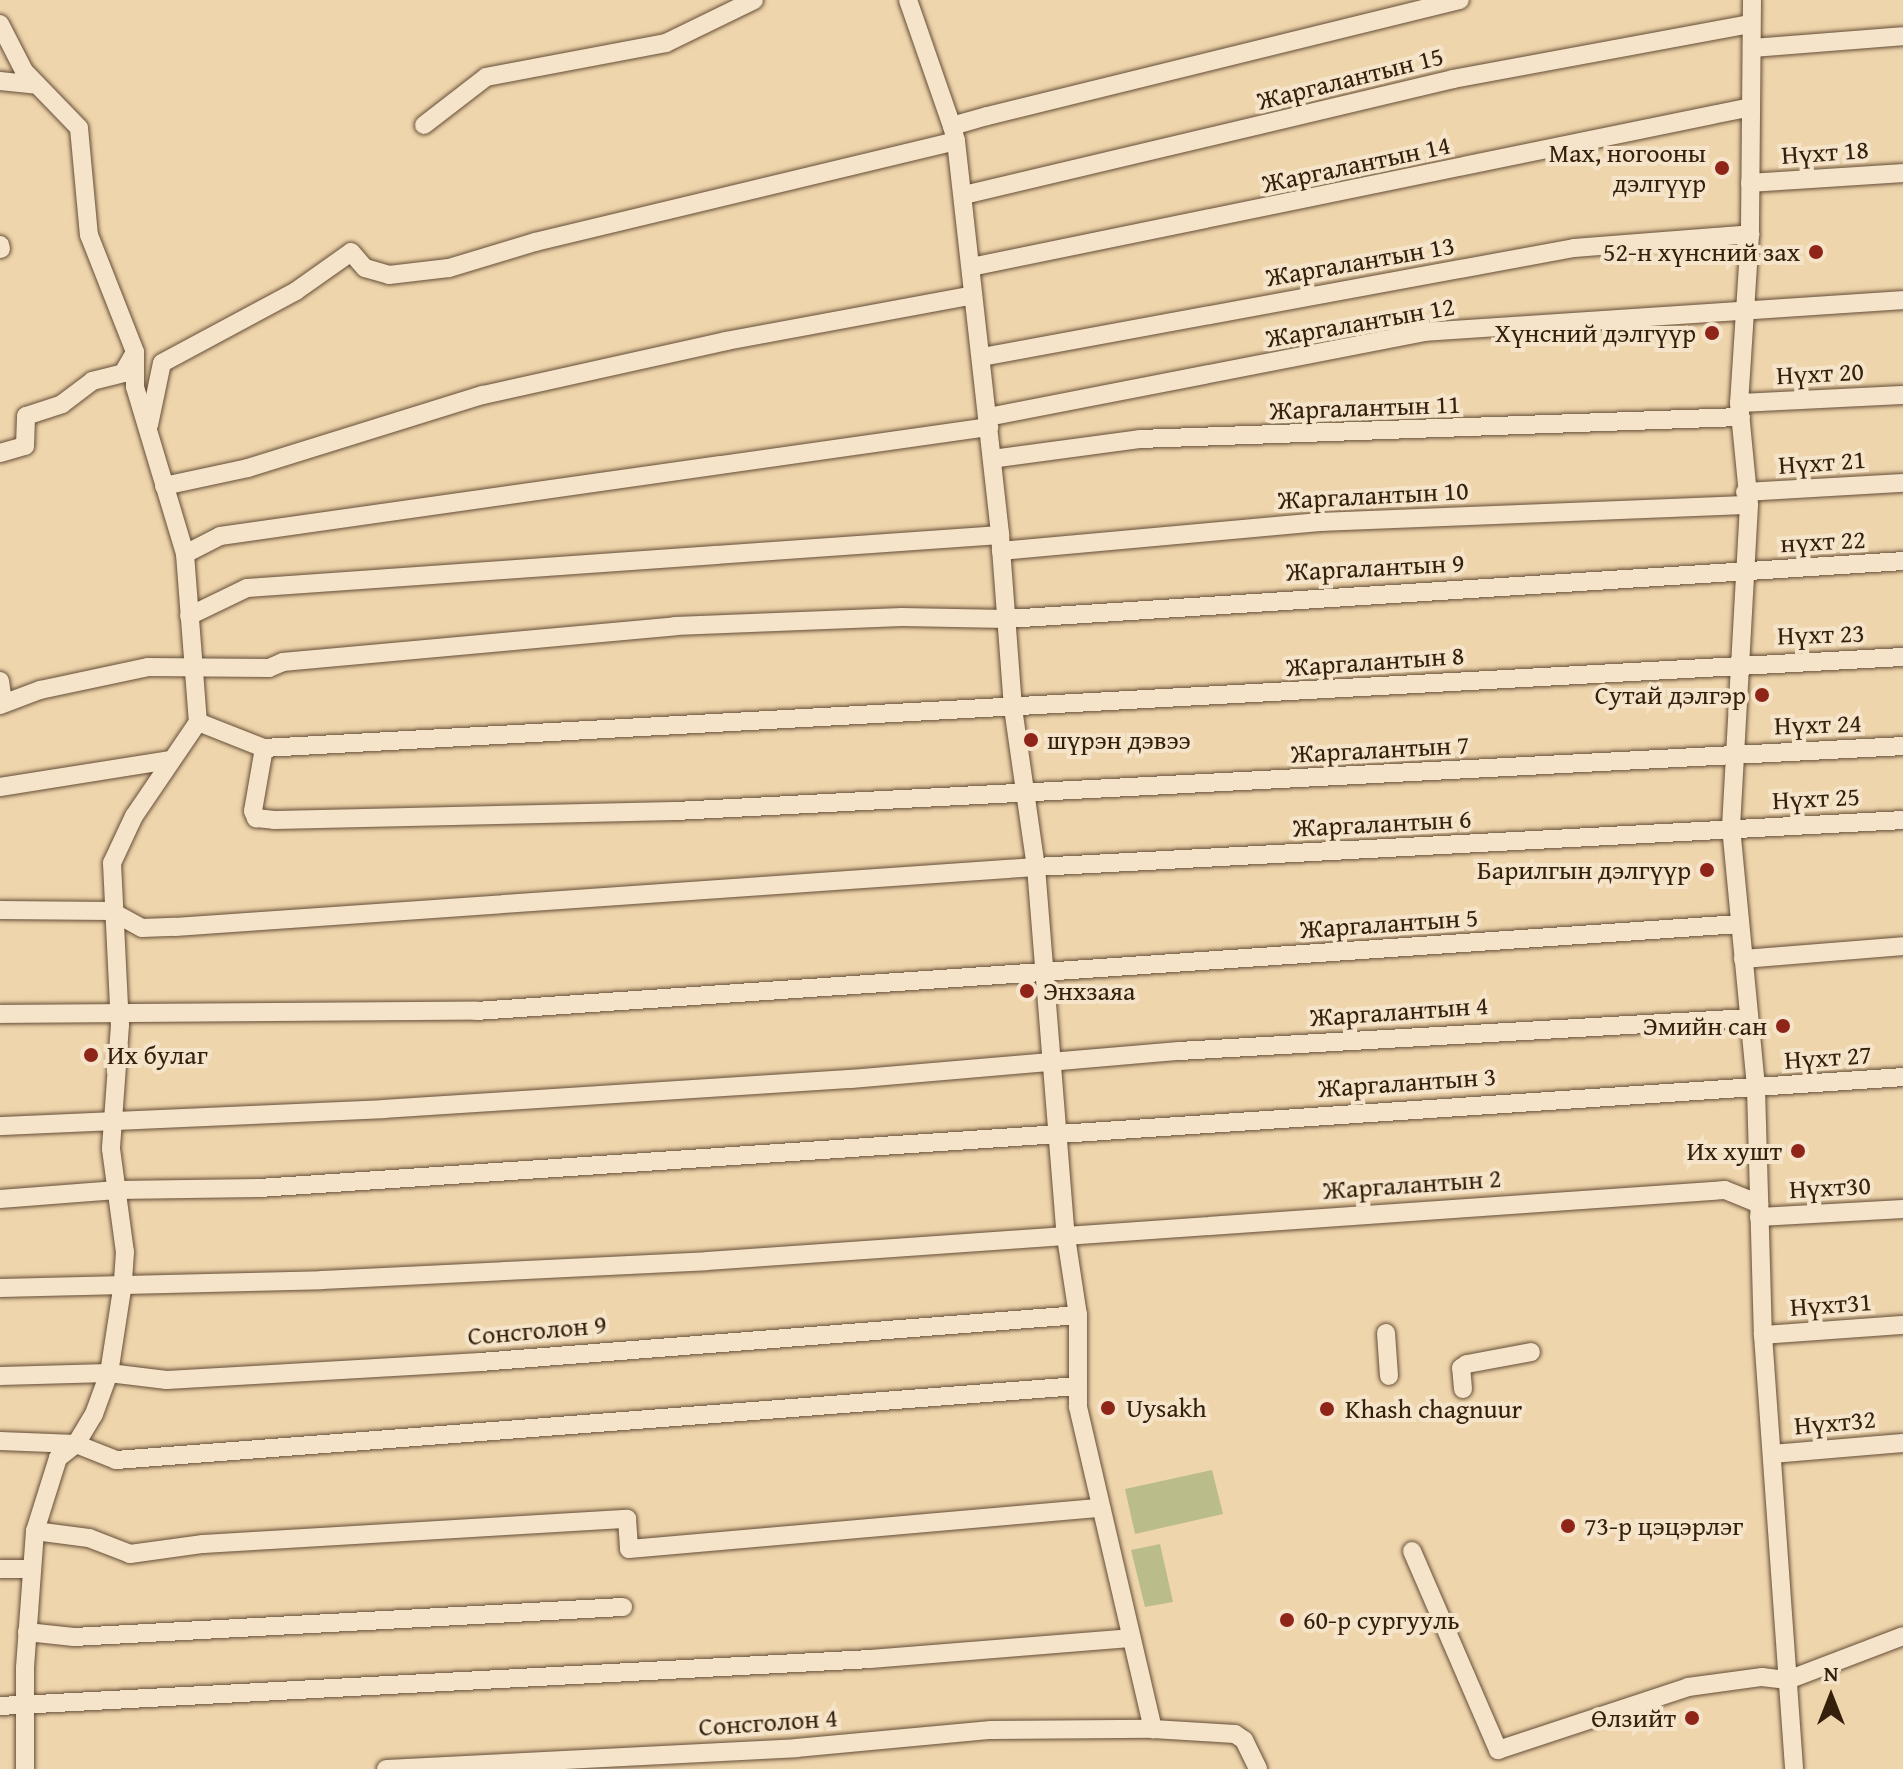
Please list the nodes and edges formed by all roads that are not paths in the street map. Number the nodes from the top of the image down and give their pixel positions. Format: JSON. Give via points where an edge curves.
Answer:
{"nodes":[{"id":1,"x":754,"y":0,"type":"edge"},
{"id":2,"x":908,"y":0,"type":"edge"},
{"id":3,"x":1460,"y":0,"type":"edge"},
{"id":4,"x":1752,"y":0,"type":"edge"},
{"id":5,"x":0,"y":24,"type":"edge"},
{"id":6,"x":1750,"y":24,"type":"junction"},
{"id":7,"x":1903,"y":36,"type":"edge"},
{"id":8,"x":1752,"y":48,"type":"junction"},
{"id":9,"x":0,"y":81,"type":"edge"},
{"id":10,"x":37,"y":85,"type":"junction"},
{"id":11,"x":1751,"y":107,"type":"junction"},
{"id":12,"x":424,"y":125,"type":"dead end"},
{"id":13,"x":954,"y":134,"type":"junction"},
{"id":14,"x":1903,"y":173,"type":"edge"},
{"id":15,"x":1750,"y":183,"type":"junction"},
{"id":16,"x":964,"y":195,"type":"junction"},
{"id":17,"x":1750,"y":234,"type":"junction"},
{"id":18,"x":971,"y":267,"type":"junction"},
{"id":19,"x":973,"y":295,"type":"junction"},
{"id":20,"x":1903,"y":300,"type":"edge"},
{"id":21,"x":1746,"y":309,"type":"junction"},
{"id":22,"x":135,"y":352,"type":"junction"},
{"id":23,"x":982,"y":357,"type":"junction"},
{"id":24,"x":1903,"y":395,"type":"edge"},
{"id":25,"x":1740,"y":410,"type":"junction"},
{"id":26,"x":988,"y":422,"type":"junction"},
{"id":27,"x":149,"y":425,"type":"junction"},
{"id":28,"x":0,"y":453,"type":"edge"},
{"id":29,"x":992,"y":459,"type":"junction"},
{"id":30,"x":1903,"y":483,"type":"edge"},
{"id":31,"x":164,"y":486,"type":"junction"},
{"id":32,"x":1747,"y":499,"type":"junction"},
{"id":33,"x":1000,"y":543,"type":"junction"},
{"id":34,"x":185,"y":554,"type":"junction"},
{"id":35,"x":1903,"y":561,"type":"edge"},
{"id":36,"x":1745,"y":572,"type":"junction"},
{"id":37,"x":189,"y":616,"type":"junction"},
{"id":38,"x":1007,"y":619,"type":"junction"},
{"id":39,"x":1903,"y":657,"type":"edge"},
{"id":40,"x":193,"y":664,"type":"junction"},
{"id":41,"x":1740,"y":664,"type":"junction"},
{"id":42,"x":0,"y":681,"type":"edge"},
{"id":43,"x":2,"y":704,"type":"edge"},
{"id":44,"x":1013,"y":708,"type":"junction"},
{"id":45,"x":198,"y":722,"type":"junction"},
{"id":46,"x":1903,"y":746,"type":"edge"},
{"id":47,"x":264,"y":748,"type":"junction"},
{"id":48,"x":1735,"y":753,"type":"junction"},
{"id":49,"x":171,"y":760,"type":"junction"},
{"id":50,"x":0,"y":787,"type":"edge"},
{"id":51,"x":1028,"y":794,"type":"junction"},
{"id":52,"x":1903,"y":820,"type":"edge"},
{"id":53,"x":1731,"y":827,"type":"junction"},
{"id":54,"x":1036,"y":867,"type":"junction"},
{"id":55,"x":0,"y":910,"type":"edge"},
{"id":56,"x":111,"y":911,"type":"junction"},
{"id":57,"x":1738,"y":924,"type":"junction"},
{"id":58,"x":1903,"y":946,"type":"edge"},
{"id":59,"x":1743,"y":959,"type":"junction"},
{"id":60,"x":1044,"y":974,"type":"junction"},
{"id":61,"x":119,"y":1012,"type":"junction"},
{"id":62,"x":0,"y":1014,"type":"edge"},
{"id":63,"x":1749,"y":1018,"type":"junction"},
{"id":64,"x":1053,"y":1064,"type":"junction"},
{"id":65,"x":1903,"y":1077,"type":"edge"},
{"id":66,"x":1756,"y":1088,"type":"junction"},
{"id":67,"x":113,"y":1122,"type":"junction"},
{"id":68,"x":0,"y":1126,"type":"edge"},
{"id":69,"x":1061,"y":1133,"type":"junction"},
{"id":70,"x":117,"y":1190,"type":"junction"},
{"id":71,"x":0,"y":1199,"type":"edge"},
{"id":72,"x":1903,"y":1209,"type":"edge"},
{"id":73,"x":1759,"y":1211,"type":"junction"},
{"id":74,"x":1066,"y":1237,"type":"junction"},
{"id":75,"x":123,"y":1283,"type":"junction"},
{"id":76,"x":0,"y":1288,"type":"edge"},
{"id":77,"x":1078,"y":1315,"type":"junction"},
{"id":78,"x":1903,"y":1325,"type":"edge"},
{"id":79,"x":1386,"y":1333,"type":"dead end"},
{"id":80,"x":1763,"y":1335,"type":"junction"},
{"id":81,"x":1531,"y":1352,"type":"dead end"},
{"id":82,"x":109,"y":1373,"type":"junction"},
{"id":83,"x":0,"y":1376,"type":"edge"},
{"id":84,"x":1389,"y":1376,"type":"dead end"},
{"id":85,"x":1077,"y":1386,"type":"junction"},
{"id":86,"x":1463,"y":1389,"type":"dead end"},
{"id":87,"x":0,"y":1441,"type":"edge"},
{"id":88,"x":1903,"y":1443,"type":"edge"},
{"id":89,"x":76,"y":1444,"type":"junction"},
{"id":90,"x":1772,"y":1454,"type":"junction"},
{"id":91,"x":1100,"y":1508,"type":"junction"},
{"id":92,"x":35,"y":1531,"type":"junction"},
{"id":93,"x":1412,"y":1551,"type":"dead end"},
{"id":94,"x":0,"y":1569,"type":"edge"},
{"id":95,"x":32,"y":1569,"type":"junction"},
{"id":96,"x":623,"y":1607,"type":"dead end"},
{"id":97,"x":27,"y":1632,"type":"junction"},
{"id":98,"x":1903,"y":1636,"type":"edge"},
{"id":99,"x":1130,"y":1638,"type":"junction"},
{"id":100,"x":1788,"y":1680,"type":"junction"},
{"id":101,"x":26,"y":1704,"type":"junction"},
{"id":102,"x":0,"y":1706,"type":"edge"},
{"id":103,"x":1153,"y":1729,"type":"junction"},
{"id":104,"x":1792,"y":1768,"type":"edge"},
{"id":105,"x":25,"y":1769,"type":"edge"},
{"id":106,"x":386,"y":1769,"type":"edge"},
{"id":107,"x":1258,"y":1769,"type":"edge"}],
"edges":[{"from":1,"to":12,"type":"street","via":[[666,43],[486,77]]},
{"from":2,"to":13,"type":"street"},
{"from":3,"to":13,"type":"street"},
{"from":4,"to":6,"type":"street"},
{"from":5,"to":10,"type":"street"},
{"from":6,"to":8,"type":"street"},
{"from":6,"to":16,"type":"street","name":"Жаргалантын 15","via":[[1453,79]]},
{"from":7,"to":8,"type":"street"},
{"from":8,"to":11,"type":"street"},
{"from":9,"to":10,"type":"street"},
{"from":10,"to":22,"type":"street","via":[[79,128],[89,235]]},
{"from":11,"to":15,"type":"street"},
{"from":11,"to":18,"type":"street","name":"Жаргалантын 14"},
{"from":13,"to":16,"type":"street"},
{"from":13,"to":27,"type":"street","via":[[449,268],[389,275],[365,268],[351,252],[296,291],[162,363]]},
{"from":14,"to":15,"type":"street","name":"Нүхт 18"},
{"from":15,"to":17,"type":"street"},
{"from":16,"to":18,"type":"street"},
{"from":17,"to":21,"type":"street"},
{"from":17,"to":23,"type":"street","name":"Жаргалантын 13","via":[[1574,248]]},
{"from":18,"to":19,"type":"street"},
{"from":19,"to":23,"type":"street"},
{"from":19,"to":31,"type":"street","via":[[726,341],[483,395],[221,476]]},
{"from":20,"to":21,"type":"street","name":"Жаргалантын 12"},
{"from":21,"to":25,"type":"street"},
{"from":21,"to":26,"type":"street","name":"Жаргалантын 12","via":[[1424,332]]},
{"from":22,"to":27,"type":"street","via":[[135,387]]},
{"from":22,"to":28,"type":"street","via":[[123,373],[92,381],[62,404],[26,416],[25,446]]},
{"from":23,"to":26,"type":"street"},
{"from":24,"to":25,"type":"street","name":"Нүхт 20"},
{"from":25,"to":29,"type":"street","name":"Жаргалантын 11","via":[[1140,439]]},
{"from":25,"to":32,"type":"street"},
{"from":26,"to":29,"type":"street"},
{"from":26,"to":34,"type":"street","name":"Жаргалантын 12","via":[[231,534]]},
{"from":27,"to":31,"type":"street"},
{"from":29,"to":33,"type":"street"},
{"from":30,"to":32,"type":"street","name":"Нүхт 21"},
{"from":31,"to":34,"type":"street"},
{"from":32,"to":33,"type":"street","name":"Жаргалантын 10"},
{"from":32,"to":36,"type":"street"},
{"from":33,"to":37,"type":"street","name":"Жаргалантын 10","via":[[247,588]]},
{"from":33,"to":38,"type":"street"},
{"from":34,"to":37,"type":"street"},
{"from":35,"to":36,"type":"street","name":"нүхт 22"},
{"from":36,"to":38,"type":"street","name":"Жаргалантын 9","via":[[1172,604]]},
{"from":36,"to":41,"type":"street"},
{"from":37,"to":40,"type":"street"},
{"from":38,"to":40,"type":"street","name":"Жаргалантын 9","via":[[902,617],[675,626],[283,662],[269,668]]},
{"from":38,"to":44,"type":"street"},
{"from":39,"to":41,"type":"street","name":"Нүхт 23"},
{"from":40,"to":43,"type":"street","name":"Жаргалантын 9","via":[[148,667]]},
{"from":40,"to":45,"type":"street"},
{"from":41,"to":44,"type":"street","name":"Жаргалантын 8"},
{"from":41,"to":48,"type":"street"},
{"from":42,"to":43,"type":"street"},
{"from":44,"to":47,"type":"street","name":"Жаргалантын 8","via":[[712,719]]},
{"from":44,"to":51,"type":"street"},
{"from":45,"to":47,"type":"street"},
{"from":45,"to":49,"type":"street"},
{"from":46,"to":48,"type":"street","name":"Нүхт 24"},
{"from":47,"to":51,"type":"street","name":"Жаргалантын 7","via":[[253,811],[256,818],[274,820],[676,811]]},
{"from":48,"to":51,"type":"street","name":"Жаргалантын 7"},
{"from":48,"to":53,"type":"street"},
{"from":49,"to":50,"type":"street"},
{"from":49,"to":56,"type":"street","via":[[134,816],[112,863]]},
{"from":51,"to":54,"type":"street"},
{"from":52,"to":53,"type":"street","name":"Нүхт 25"},
{"from":53,"to":54,"type":"street","name":"Жаргалантын 6"},
{"from":53,"to":57,"type":"street"},
{"from":54,"to":56,"type":"street","name":"Жаргалантын 6","via":[[175,927],[142,928]]},
{"from":54,"to":60,"type":"street"},
{"from":55,"to":56,"type":"street"},
{"from":56,"to":61,"type":"street"},
{"from":57,"to":59,"type":"street"},
{"from":57,"to":60,"type":"street","name":"Жаргалантын 5"},
{"from":58,"to":59,"type":"street"},
{"from":59,"to":63,"type":"street"},
{"from":60,"to":61,"type":"street","name":"Жаргалантын 5","via":[[1027,971],[476,1011]]},
{"from":60,"to":64,"type":"street"},
{"from":61,"to":62,"type":"street","name":"Жаргалантын 5"},
{"from":61,"to":67,"type":"street"},
{"from":63,"to":64,"type":"street","name":"Жаргалантын 4","via":[[1209,1049]]},
{"from":63,"to":66,"type":"street"},
{"from":64,"to":67,"type":"street","name":"Жаргалантын 4"},
{"from":64,"to":69,"type":"street"},
{"from":65,"to":66,"type":"street","name":"Нүхт 27"},
{"from":66,"to":69,"type":"street","name":"Жаргалантын 3"},
{"from":66,"to":73,"type":"street"},
{"from":67,"to":68,"type":"street","name":"Жаргалантын 4"},
{"from":67,"to":70,"type":"street"},
{"from":69,"to":70,"type":"street","name":"Жаргалантын 3","via":[[259,1188]]},
{"from":69,"to":74,"type":"street"},
{"from":70,"to":71,"type":"street","name":"Жаргалантын 3"},
{"from":70,"to":75,"type":"street"},
{"from":72,"to":73,"type":"street","name":"Нүхт30"},
{"from":73,"to":74,"type":"street","name":"Жаргалантын 2","via":[[1725,1190]]},
{"from":73,"to":80,"type":"street"},
{"from":74,"to":75,"type":"street","name":"Жаргалантын 2","via":[[322,1280]]},
{"from":74,"to":77,"type":"street"},
{"from":75,"to":76,"type":"street","name":"Жаргалантын 2"},
{"from":75,"to":82,"type":"street"},
{"from":77,"to":82,"type":"street","name":"Сонсголон 9","via":[[480,1362],[167,1380]]},
{"from":77,"to":85,"type":"street"},
{"from":78,"to":80,"type":"street","name":"Нүхт31"},
{"from":79,"to":84,"type":"street"},
{"from":80,"to":90,"type":"street"},
{"from":81,"to":86,"type":"street","via":[[1467,1364],[1461,1368]]},
{"from":82,"to":83,"type":"street","name":"Сонсголон 9"},
{"from":82,"to":89,"type":"street"},
{"from":85,"to":89,"type":"street","via":[[116,1460]]},
{"from":85,"to":91,"type":"street"},
{"from":87,"to":89,"type":"street"},
{"from":88,"to":90,"type":"street","name":"Нүхт32"},
{"from":89,"to":92,"type":"street","via":[[58,1458]]},
{"from":90,"to":100,"type":"street"},
{"from":91,"to":92,"type":"street","via":[[629,1549],[627,1519],[203,1544],[130,1554],[89,1538]]},
{"from":91,"to":99,"type":"street"},
{"from":92,"to":95,"type":"street"},
{"from":93,"to":100,"type":"street","via":[[1498,1750],[1688,1687],[1762,1677]]},
{"from":94,"to":95,"type":"street"},
{"from":95,"to":97,"type":"street"},
{"from":96,"to":97,"type":"street","via":[[74,1637]]},
{"from":97,"to":101,"type":"street"},
{"from":98,"to":100,"type":"street"},
{"from":99,"to":101,"type":"street","via":[[292,1693]]},
{"from":99,"to":103,"type":"street"},
{"from":100,"to":104,"type":"street"},
{"from":101,"to":102,"type":"street"},
{"from":101,"to":105,"type":"street"},
{"from":103,"to":106,"type":"street","name":"Сонсголон 4","via":[[991,1730],[796,1748]]},
{"from":103,"to":107,"type":"street","name":"Сонсголон 4","via":[[1235,1734],[1244,1740]]}]}
